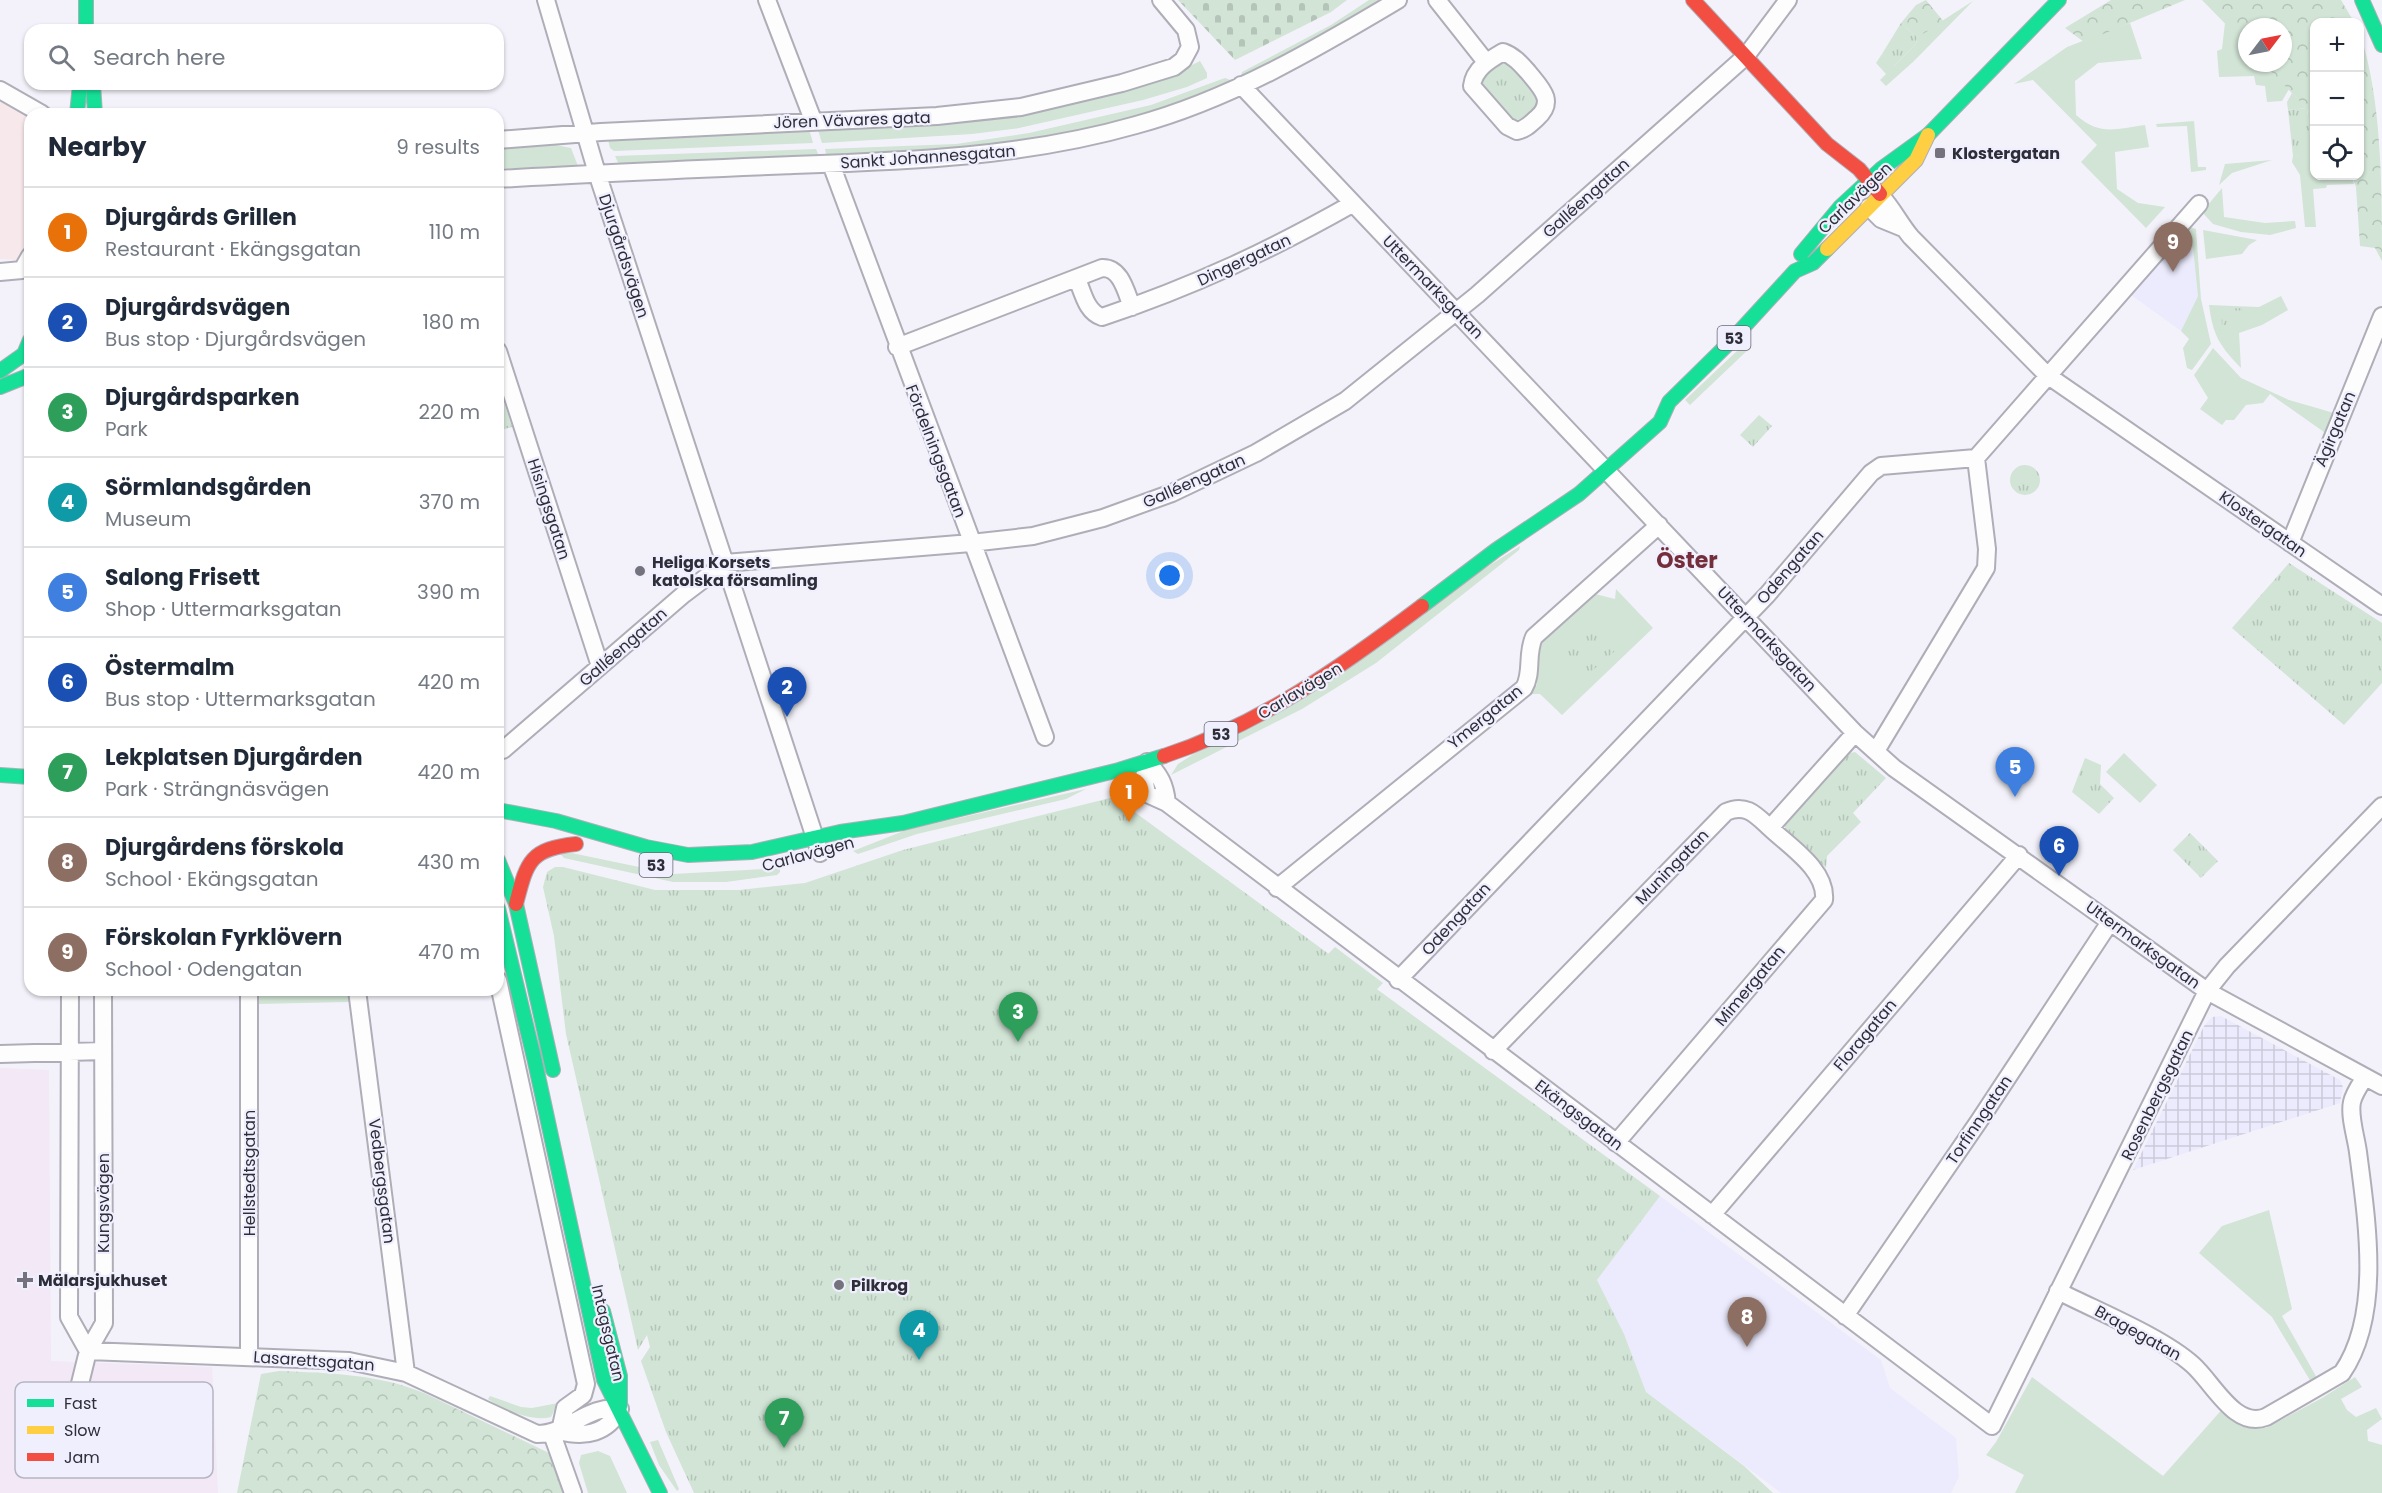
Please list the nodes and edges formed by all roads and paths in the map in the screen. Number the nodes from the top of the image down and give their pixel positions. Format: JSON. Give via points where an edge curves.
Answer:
{"nodes":[{"id":1,"x":86,"y":0,"type":"edge"},
{"id":2,"x":546,"y":0,"type":"edge"},
{"id":3,"x":767,"y":0,"type":"edge"},
{"id":4,"x":1161,"y":0,"type":"edge"},
{"id":5,"x":1398,"y":0,"type":"edge"},
{"id":6,"x":1437,"y":0,"type":"edge"},
{"id":7,"x":1693,"y":0,"type":"edge"},
{"id":8,"x":1788,"y":0,"type":"edge"},
{"id":9,"x":2059,"y":0,"type":"edge"},
{"id":10,"x":2072,"y":0,"type":"edge"},
{"id":11,"x":2362,"y":0,"type":"edge"},
{"id":12,"x":86,"y":24,"type":"edge"},
{"id":13,"x":2014,"y":45,"type":"junction"},
{"id":14,"x":2382,"y":45,"type":"edge"},
{"id":15,"x":1746,"y":56,"type":"junction"},
{"id":16,"x":1486,"y":62,"type":"junction"},
{"id":17,"x":1241,"y":86,"type":"junction"},
{"id":18,"x":0,"y":90,"type":"edge"},
{"id":19,"x":79,"y":90,"type":"edge"},
{"id":20,"x":93,"y":90,"type":"edge"},
{"id":21,"x":32,"y":108,"type":"edge"},
{"id":22,"x":78,"y":108,"type":"edge"},
{"id":23,"x":95,"y":108,"type":"edge"},
{"id":24,"x":813,"y":120,"type":"junction"},
{"id":25,"x":586,"y":133,"type":"junction"},
{"id":26,"x":1928,"y":135,"type":"junction"},
{"id":27,"x":504,"y":140,"type":"edge"},
{"id":28,"x":1827,"y":144,"type":"junction"},
{"id":29,"x":831,"y":164,"type":"junction"},
{"id":30,"x":597,"y":173,"type":"junction"},
{"id":31,"x":504,"y":179,"type":"edge"},
{"id":32,"x":1868,"y":181,"type":"junction"},
{"id":33,"x":1856,"y":192,"type":"junction"},
{"id":34,"x":1875,"y":201,"type":"junction"},
{"id":35,"x":1352,"y":204,"type":"junction"},
{"id":36,"x":2199,"y":204,"type":"dead end"},
{"id":37,"x":24,"y":266,"type":"edge"},
{"id":38,"x":1796,"y":271,"type":"junction"},
{"id":39,"x":0,"y":272,"type":"edge"},
{"id":40,"x":1077,"y":279,"type":"junction"},
{"id":41,"x":1132,"y":307,"type":"junction"},
{"id":42,"x":1457,"y":311,"type":"junction"},
{"id":43,"x":2382,"y":316,"type":"edge"},
{"id":44,"x":897,"y":347,"type":"junction"},
{"id":45,"x":24,"y":354,"type":"edge"},
{"id":46,"x":504,"y":370,"type":"edge"},
{"id":47,"x":0,"y":371,"type":"edge"},
{"id":48,"x":2047,"y":375,"type":"junction"},
{"id":49,"x":24,"y":377,"type":"edge"},
{"id":50,"x":0,"y":387,"type":"edge"},
{"id":51,"x":1670,"y":402,"type":"junction"},
{"id":52,"x":1650,"y":411,"type":"dead end"},
{"id":53,"x":1976,"y":458,"type":"junction"},
{"id":54,"x":1607,"y":471,"type":"junction"},
{"id":55,"x":1555,"y":494,"type":"dead end"},
{"id":56,"x":1659,"y":525,"type":"junction"},
{"id":57,"x":971,"y":543,"type":"junction"},
{"id":58,"x":2290,"y":543,"type":"junction"},
{"id":59,"x":1496,"y":550,"type":"junction"},
{"id":60,"x":725,"y":563,"type":"junction"},
{"id":61,"x":2382,"y":606,"type":"edge"},
{"id":62,"x":1746,"y":617,"type":"junction"},
{"id":63,"x":600,"y":666,"type":"junction"},
{"id":64,"x":1855,"y":733,"type":"junction"},
{"id":65,"x":1045,"y":737,"type":"dead end"},
{"id":66,"x":504,"y":749,"type":"edge"},
{"id":67,"x":1876,"y":751,"type":"junction"},
{"id":68,"x":1147,"y":762,"type":"junction"},
{"id":69,"x":0,"y":775,"type":"edge"},
{"id":70,"x":24,"y":777,"type":"edge"},
{"id":71,"x":2382,"y":806,"type":"edge"},
{"id":72,"x":504,"y":811,"type":"edge"},
{"id":73,"x":903,"y":823,"type":"junction"},
{"id":74,"x":1770,"y":828,"type":"junction"},
{"id":75,"x":549,"y":836,"type":"dead end"},
{"id":76,"x":825,"y":848,"type":"junction"},
{"id":77,"x":2019,"y":855,"type":"junction"},
{"id":78,"x":670,"y":866,"type":"dead end"},
{"id":79,"x":705,"y":868,"type":"dead end"},
{"id":80,"x":504,"y":875,"type":"edge"},
{"id":81,"x":1277,"y":888,"type":"junction"},
{"id":82,"x":516,"y":904,"type":"junction"},
{"id":83,"x":2110,"y":922,"type":"junction"},
{"id":84,"x":504,"y":933,"type":"edge"},
{"id":85,"x":1398,"y":980,"type":"junction"},
{"id":86,"x":2207,"y":991,"type":"junction"},
{"id":87,"x":70,"y":996,"type":"edge"},
{"id":88,"x":103,"y":996,"type":"edge"},
{"id":89,"x":249,"y":996,"type":"edge"},
{"id":90,"x":358,"y":996,"type":"edge"},
{"id":91,"x":501,"y":996,"type":"edge"},
{"id":92,"x":103,"y":1051,"type":"junction"},
{"id":93,"x":1492,"y":1051,"type":"junction"},
{"id":94,"x":70,"y":1053,"type":"junction"},
{"id":95,"x":0,"y":1054,"type":"edge"},
{"id":96,"x":2365,"y":1077,"type":"junction"},
{"id":97,"x":2382,"y":1086,"type":"edge"},
{"id":98,"x":556,"y":1087,"type":"dead end"},
{"id":99,"x":560,"y":1109,"type":"dead end"},
{"id":100,"x":1616,"y":1143,"type":"junction"},
{"id":101,"x":1712,"y":1215,"type":"junction"},
{"id":102,"x":2058,"y":1291,"type":"junction"},
{"id":103,"x":1845,"y":1316,"type":"junction"},
{"id":104,"x":88,"y":1351,"type":"junction"},
{"id":105,"x":249,"y":1357,"type":"junction"},
{"id":106,"x":406,"y":1373,"type":"junction"},
{"id":107,"x":80,"y":1382,"type":"edge"},
{"id":108,"x":620,"y":1409,"type":"junction"},
{"id":109,"x":1992,"y":1426,"type":"joint"},
{"id":110,"x":556,"y":1433,"type":"junction"},
{"id":111,"x":573,"y":1493,"type":"edge"},
{"id":112,"x":660,"y":1493,"type":"edge"}],
"edges":[{"from":1,"to":12,"type":"main road"},
{"from":2,"to":25,"type":"street","name":"Djurgårdsvägen"},
{"from":3,"to":24,"type":"street"},
{"from":4,"to":24,"type":"street","name":"Jören Vävares gata","via":[[1186,30],[1190,47],[1174,67],[1021,106],[937,116]]},
{"from":5,"to":17,"type":"street","name":"Sankt Johannesgatan"},
{"from":6,"to":16,"type":"street"},
{"from":7,"to":15,"type":"main road","name":"Klostergatan"},
{"from":8,"to":15,"type":"street","name":"Galléengatan"},
{"from":9,"to":13,"type":"main road","name":"Carlavägen","number":"53"},
{"from":10,"to":13,"type":"main road","name":"Carlavägen","number":"53"},
{"from":11,"to":14,"type":"main road"},
{"from":13,"to":26,"type":"main road","name":"Carlavägen","number":"53"},
{"from":15,"to":28,"type":"main road","name":"Klostergatan"},
{"from":15,"to":42,"type":"street","name":"Galléengatan"},
{"from":16,"to":16,"type":"street","via":[[1473,86],[1507,126],[1518,131],[1525,129],[1547,105],[1545,92],[1513,55],[1503,52]]},
{"from":17,"to":29,"type":"street","name":"Sankt Johannesgatan","via":[[1138,125],[1044,147],[948,159]]},
{"from":17,"to":35,"type":"street","name":"Uttermarksgatan"},
{"from":18,"to":21,"type":"street"},
{"from":19,"to":22,"type":"main road"},
{"from":20,"to":23,"type":"main road"},
{"from":24,"to":25,"type":"street","name":"Jören Vävares gata"},
{"from":25,"to":27,"type":"street","name":"Jören Vävares gata"},
{"from":25,"to":30,"type":"street","name":"Djurgårdsvägen"},
{"from":26,"to":32,"type":"main road","name":"Carlavägen","number":"53"},
{"from":26,"to":34,"type":"main road","name":"Carlavägen","number":"53","via":[[1916,160]]},
{"from":28,"to":32,"type":"main road","name":"Klostergatan"},
{"from":28,"to":33,"type":"main road","name":"Klostergatan"},
{"from":29,"to":30,"type":"street","name":"Sankt Johannesgatan"},
{"from":29,"to":44,"type":"street","name":"Fördelningsgatan"},
{"from":30,"to":31,"type":"street","name":"Sankt Johannesgatan"},
{"from":30,"to":60,"type":"street","name":"Djurgårdsvägen"},
{"from":32,"to":33,"type":"main road","name":"Carlavägen","number":"53"},
{"from":32,"to":34,"type":"main road","name":"Klostergatan"},
{"from":33,"to":34,"type":"main road","name":"Klostergatan"},
{"from":33,"to":38,"type":"main road","name":"Carlavägen","number":"53","via":[[1802,252]]},
{"from":34,"to":38,"type":"main road","name":"Carlavägen","number":"53","via":[[1813,263]]},
{"from":34,"to":48,"type":"street","name":"Klostergatan","via":[[1881,219],[1903,228]]},
{"from":35,"to":41,"type":"street","name":"Dingergatan","via":[[1285,242],[1164,297]]},
{"from":35,"to":42,"type":"street","name":"Uttermarksgatan"},
{"from":36,"to":48,"type":"street"},
{"from":37,"to":39,"type":"street"},
{"from":38,"to":51,"type":"main road","name":"Carlavägen","number":"53"},
{"from":40,"to":41,"type":"street","name":"Dingergatan","via":[[1094,315]]},
{"from":40,"to":41,"type":"street","via":[[1109,268],[1116,272]]},
{"from":40,"to":44,"type":"street"},
{"from":42,"to":54,"type":"street","name":"Uttermarksgatan"},
{"from":42,"to":57,"type":"street","name":"Galléengatan","via":[[1345,401],[1256,453],[1172,493],[1103,518],[1032,536]]},
{"from":43,"to":58,"type":"street","name":"Ägirgatan"},
{"from":44,"to":57,"type":"street","name":"Fördelningsgatan"},
{"from":45,"to":47,"type":"main road"},
{"from":46,"to":63,"type":"street","name":"Hisingsgatan"},
{"from":48,"to":53,"type":"street"},
{"from":48,"to":58,"type":"street","name":"Klostergatan"},
{"from":49,"to":50,"type":"main road"},
{"from":51,"to":52,"type":"main road","name":"Carlavägen","number":"53"},
{"from":51,"to":54,"type":"main road","name":"Carlavägen","number":"53","via":[[1660,422]]},
{"from":53,"to":62,"type":"street","name":"Odengatan","via":[[1881,466],[1870,473]]},
{"from":53,"to":67,"type":"street","via":[[1986,568]]},
{"from":54,"to":56,"type":"street","name":"Uttermarksgatan"},
{"from":54,"to":59,"type":"main road","name":"Carlavägen","number":"53","via":[[1580,495]]},
{"from":55,"to":59,"type":"main road","name":"Carlavägen","number":"53"},
{"from":56,"to":62,"type":"street","name":"Uttermarksgatan"},
{"from":56,"to":81,"type":"street","name":"Ymergatan","via":[[1534,637],[1528,650],[1529,679],[1524,688]]},
{"from":57,"to":60,"type":"street","name":"Galléengatan"},
{"from":57,"to":65,"type":"street","name":"Fördelningsgatan"},
{"from":58,"to":61,"type":"street","name":"Klostergatan"},
{"from":59,"to":68,"type":"main road","name":"Carlavägen","number":"53","via":[[1404,622],[1296,696],[1244,724]]},
{"from":60,"to":63,"type":"street","name":"Galléengatan"},
{"from":60,"to":76,"type":"street","name":"Djurgårdsvägen"},
{"from":62,"to":64,"type":"street","name":"Uttermarksgatan"},
{"from":62,"to":85,"type":"street","name":"Odengatan"},
{"from":63,"to":66,"type":"street","name":"Galléengatan"},
{"from":64,"to":67,"type":"street","name":"Uttermarksgatan"},
{"from":64,"to":74,"type":"street"},
{"from":67,"to":77,"type":"street","name":"Uttermarksgatan","via":[[1894,768]]},
{"from":68,"to":73,"type":"main road","name":"Carlavägen","number":"53"},
{"from":68,"to":81,"type":"street","name":"Ekängsgatan","via":[[1161,776],[1167,803]]},
{"from":69,"to":70,"type":"main road"},
{"from":71,"to":86,"type":"street","name":"Rosenbergsgatan"},
{"from":72,"to":76,"type":"main road","name":"Carlavägen","number":"53","via":[[688,855]]},
{"from":73,"to":76,"type":"main road","name":"Carlavägen","number":"53"},
{"from":73,"to":76,"type":"main road","name":"Carlavägen","number":"53"},
{"from":74,"to":93,"type":"street","name":"Muningatan","via":[[1751,810],[1737,807],[1726,812]]},
{"from":74,"to":100,"type":"street","name":"Mimergatan","via":[[1818,874],[1825,890],[1824,900]]},
{"from":75,"to":82,"type":"main road","via":[[581,845],[549,845],[539,850],[528,862]]},
{"from":77,"to":83,"type":"street","name":"Uttermarksgatan"},
{"from":77,"to":101,"type":"street","name":"Floragatan"},
{"from":78,"to":79,"type":"main road","number":"53"},
{"from":80,"to":82,"type":"main road"},
{"from":81,"to":85,"type":"street","name":"Ekängsgatan"},
{"from":82,"to":98,"type":"main road"},
{"from":83,"to":86,"type":"street","name":"Uttermarksgatan"},
{"from":83,"to":103,"type":"street","name":"Torfinngatan"},
{"from":84,"to":108,"type":"main road","name":"Intagsgatan","via":[[591,1330],[604,1380]]},
{"from":85,"to":93,"type":"street","name":"Ekängsgatan"},
{"from":86,"to":96,"type":"street","name":"Uttermarksgatan"},
{"from":86,"to":102,"type":"street","name":"Rosenbergsgatan"},
{"from":87,"to":94,"type":"street","name":"Kungsvägen"},
{"from":88,"to":92,"type":"street","name":"Kungsvägen"},
{"from":89,"to":105,"type":"street","name":"Hellstedtsgatan"},
{"from":90,"to":106,"type":"street","name":"Vedbergsgatan"},
{"from":91,"to":110,"type":"street","name":"Intagsgatan","via":[[586,1384],[582,1395],[565,1408]]},
{"from":92,"to":94,"type":"street"},
{"from":92,"to":104,"type":"street","name":"Kungsvägen","via":[[104,1323]]},
{"from":93,"to":100,"type":"street","name":"Ekängsgatan"},
{"from":94,"to":95,"type":"street"},
{"from":94,"to":104,"type":"street","name":"Kungsvägen","via":[[69,1317]]},
{"from":96,"to":97,"type":"street","name":"Uttermarksgatan"},
{"from":96,"to":102,"type":"street","name":"Bragegatan","via":[[2352,1104],[2374,1272],[2372,1315],[2368,1334],[2342,1373],[2266,1417],[2246,1420],[2174,1351]]},
{"from":99,"to":108,"type":"main road","name":"Intagsgatan","via":[[620,1376]]},
{"from":100,"to":101,"type":"street","name":"Ekängsgatan"},
{"from":101,"to":103,"type":"street","name":"Ekängsgatan"},
{"from":102,"to":109,"type":"street","name":"Rosenbergsgatan"},
{"from":103,"to":109,"type":"street","name":"Ekängsgatan"},
{"from":104,"to":105,"type":"street","name":"Lasarettsgatan"},
{"from":104,"to":107,"type":"street","name":"Kungsvägen"},
{"from":105,"to":106,"type":"street","name":"Lasarettsgatan","via":[[349,1361]]},
{"from":106,"to":110,"type":"street","name":"Lasarettsgatan","via":[[519,1427],[537,1434]]},
{"from":108,"to":110,"type":"street","via":[[607,1407]]},
{"from":108,"to":112,"type":"main road"},
{"from":110,"to":111,"type":"street"}]}
